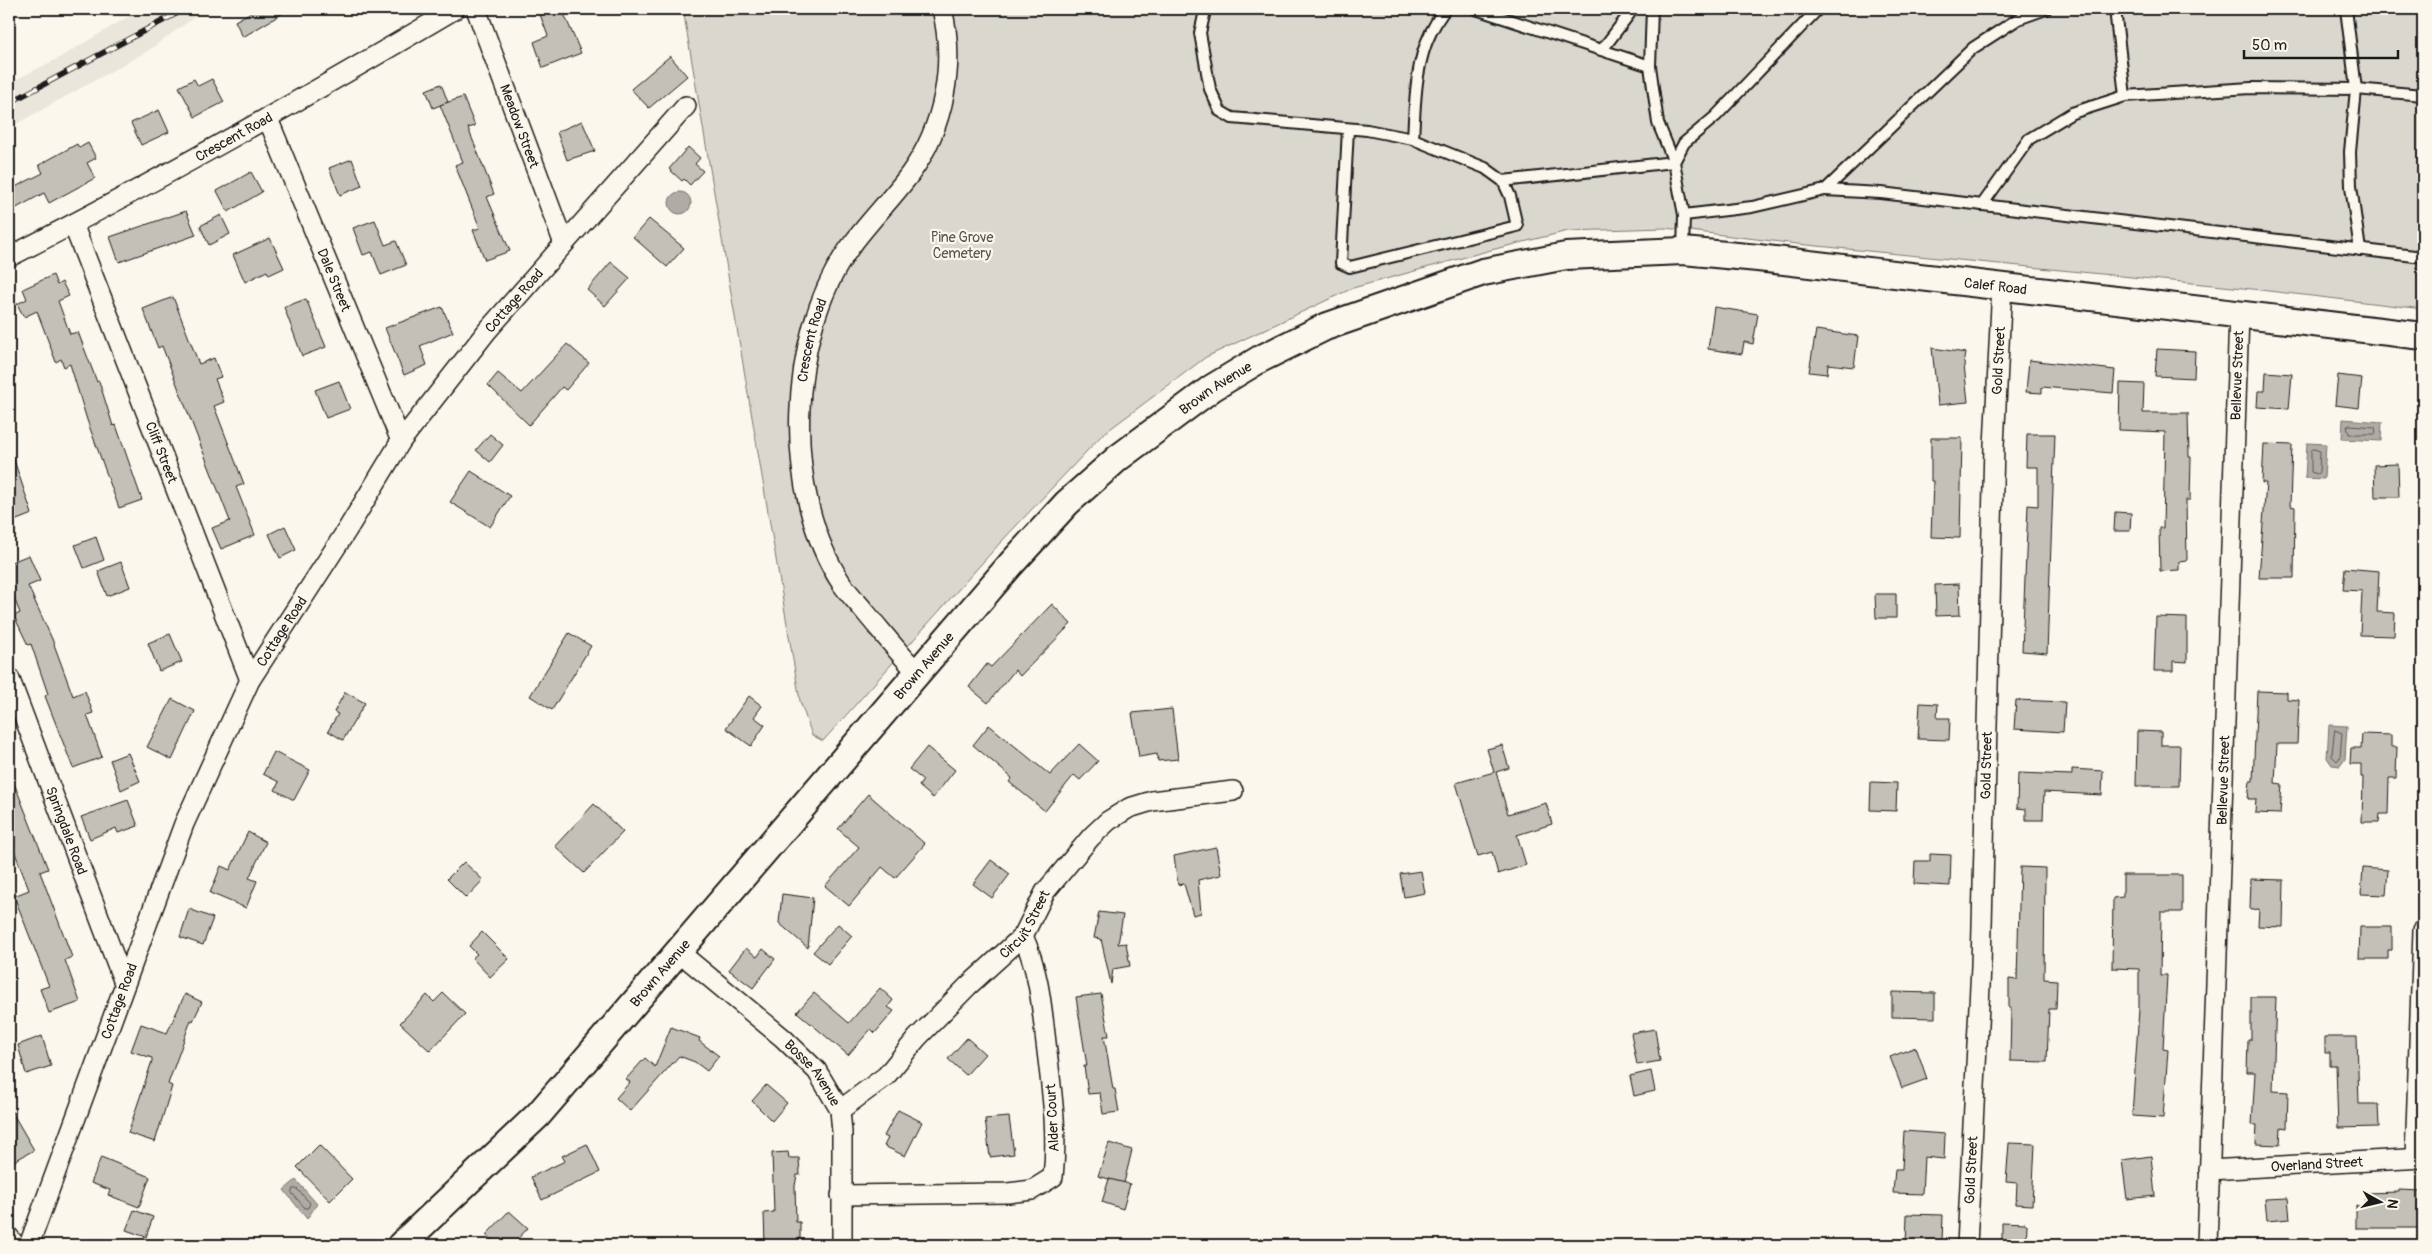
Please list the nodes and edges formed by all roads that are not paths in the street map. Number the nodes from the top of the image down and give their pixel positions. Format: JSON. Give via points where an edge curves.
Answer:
{"nodes":[{"id":1,"x":455,"y":9,"type":"edge"},
{"id":2,"x":476,"y":9,"type":"edge"},
{"id":3,"x":942,"y":9,"type":"edge"},
{"id":4,"x":1208,"y":9,"type":"edge"},
{"id":5,"x":1445,"y":9,"type":"edge"},
{"id":6,"x":1476,"y":9,"type":"edge"},
{"id":7,"x":1633,"y":9,"type":"edge"},
{"id":8,"x":1652,"y":9,"type":"edge"},
{"id":9,"x":1818,"y":9,"type":"edge"},
{"id":10,"x":2046,"y":9,"type":"edge"},
{"id":11,"x":2115,"y":9,"type":"edge"},
{"id":12,"x":2346,"y":9,"type":"edge"},
{"id":13,"x":1602,"y":50,"type":"junction"},
{"id":14,"x":1650,"y":66,"type":"junction"},
{"id":15,"x":2356,"y":89,"type":"junction"},
{"id":16,"x":2423,"y":95,"type":"edge"},
{"id":17,"x":2125,"y":96,"type":"junction"},
{"id":18,"x":686,"y":106,"type":"dead end"},
{"id":19,"x":268,"y":119,"type":"junction"},
{"id":20,"x":1348,"y":129,"type":"junction"},
{"id":21,"x":1413,"y":139,"type":"junction"},
{"id":22,"x":1674,"y":162,"type":"junction"},
{"id":23,"x":1503,"y":181,"type":"junction"},
{"id":24,"x":1825,"y":190,"type":"junction"},
{"id":25,"x":1982,"y":204,"type":"junction"},
{"id":26,"x":1684,"y":215,"type":"junction"},
{"id":27,"x":73,"y":224,"type":"junction"},
{"id":28,"x":564,"y":244,"type":"junction"},
{"id":29,"x":2360,"y":250,"type":"junction"},
{"id":30,"x":1683,"y":251,"type":"junction"},
{"id":31,"x":1566,"y":256,"type":"joint"},
{"id":32,"x":9,"y":257,"type":"edge"},
{"id":33,"x":2423,"y":257,"type":"edge"},
{"id":34,"x":2002,"y":286,"type":"junction"},
{"id":35,"x":2239,"y":315,"type":"junction"},
{"id":36,"x":2423,"y":336,"type":"edge"},
{"id":37,"x":401,"y":441,"type":"junction"},
{"id":38,"x":918,"y":673,"type":"junction"},
{"id":39,"x":9,"y":678,"type":"edge"},
{"id":40,"x":250,"y":680,"type":"junction"},
{"id":41,"x":1233,"y":791,"type":"dead end"},
{"id":42,"x":2423,"y":930,"type":"edge"},
{"id":43,"x":1023,"y":936,"type":"junction"},
{"id":44,"x":679,"y":952,"type":"junction"},
{"id":45,"x":124,"y":983,"type":"junction"},
{"id":46,"x":840,"y":1110,"type":"junction"},
{"id":47,"x":2419,"y":1158,"type":"edge"},
{"id":48,"x":2209,"y":1170,"type":"junction"},
{"id":49,"x":841,"y":1195,"type":"junction"},
{"id":50,"x":9,"y":1237,"type":"edge"},
{"id":51,"x":15,"y":1245,"type":"edge"},
{"id":52,"x":29,"y":1245,"type":"edge"},
{"id":53,"x":401,"y":1245,"type":"edge"},
{"id":54,"x":842,"y":1245,"type":"edge"},
{"id":55,"x":1967,"y":1245,"type":"edge"},
{"id":56,"x":2207,"y":1245,"type":"edge"}],
"edges":[{"from":1,"to":19,"type":"street","name":"Crescent Road"},
{"from":2,"to":28,"type":"street","name":"Meadow Street"},
{"from":3,"to":38,"type":"street","name":"Crescent Road","via":[[948,64],[942,104],[933,134],[909,175],[847,251],[824,294],[809,340],[799,411],[805,485],[813,519],[826,551],[842,584]]},
{"from":4,"to":20,"type":"lane","via":[[1200,33],[1210,89],[1220,111],[1232,118]]},
{"from":5,"to":21,"type":"lane","via":[[1430,33],[1423,54],[1416,90]]},
{"from":6,"to":13,"type":"lane"},
{"from":7,"to":13,"type":"lane"},
{"from":8,"to":14,"type":"lane"},
{"from":9,"to":22,"type":"lane","via":[[1716,116],[1684,142]]},
{"from":10,"to":24,"type":"lane","via":[[2018,19],[1972,48]]},
{"from":11,"to":17,"type":"lane"},
{"from":12,"to":15,"type":"lane"},
{"from":13,"to":14,"type":"lane"},
{"from":14,"to":22,"type":"lane","via":[[1658,123]]},
{"from":15,"to":16,"type":"lane"},
{"from":15,"to":17,"type":"lane","via":[[2251,88]]},
{"from":15,"to":29,"type":"lane","via":[[2350,152]]},
{"from":17,"to":25,"type":"lane","via":[[2072,113],[2029,138]]},
{"from":18,"to":28,"type":"street","name":"Cottage Road"},
{"from":19,"to":27,"type":"street","name":"Crescent Road"},
{"from":19,"to":37,"type":"street","name":"Dale Street"},
{"from":20,"to":21,"type":"lane"},
{"from":20,"to":23,"type":"lane","via":[[1341,263],[1350,268],[1516,226],[1510,196]]},
{"from":21,"to":23,"type":"lane","via":[[1485,168]]},
{"from":22,"to":23,"type":"lane"},
{"from":22,"to":26,"type":"lane"},
{"from":24,"to":25,"type":"lane"},
{"from":24,"to":26,"type":"lane","via":[[1752,207]]},
{"from":25,"to":29,"type":"lane"},
{"from":26,"to":30,"type":"lane"},
{"from":27,"to":32,"type":"street","name":"Crescent Road"},
{"from":27,"to":40,"type":"street","name":"Cliff Street"},
{"from":28,"to":37,"type":"street","name":"Cottage Road","via":[[487,331]]},
{"from":29,"to":33,"type":"lane"},
{"from":30,"to":31,"type":"main road","name":"Calef Road"},
{"from":30,"to":34,"type":"main road","name":"Calef Road"},
{"from":31,"to":38,"type":"main road","name":"Brown Avenue","via":[[1483,272],[1326,327],[1260,359],[1212,388],[1118,458],[1067,503]]},
{"from":34,"to":35,"type":"main road","name":"Calef Road"},
{"from":34,"to":55,"type":"street","name":"Gold Street","via":[[1994,446],[1981,966]]},
{"from":35,"to":36,"type":"main road","name":"Calef Road"},
{"from":35,"to":48,"type":"street","name":"Bellevue Street"},
{"from":37,"to":40,"type":"street","name":"Cottage Road"},
{"from":38,"to":44,"type":"main road","name":"Brown Avenue"},
{"from":39,"to":45,"type":"street","name":"Springdale Road"},
{"from":40,"to":45,"type":"street","name":"Cottage Road","via":[[184,824]]},
{"from":41,"to":43,"type":"street","name":"Circuit Street","via":[[1152,801],[1129,808],[1108,821],[1045,892]]},
{"from":42,"to":47,"type":"street"},
{"from":43,"to":46,"type":"street","name":"Circuit Street","via":[[917,1038],[886,1076]]},
{"from":43,"to":49,"type":"street","name":"Alder Court","via":[[1033,958],[1040,991],[1056,1152],[1053,1177],[1032,1190],[1008,1194]]},
{"from":44,"to":46,"type":"street","name":"Bosse Avenue","via":[[783,1038],[817,1071]]},
{"from":44,"to":53,"type":"main road","name":"Brown Avenue","via":[[538,1115]]},
{"from":45,"to":52,"type":"street","name":"Cottage Road"},
{"from":46,"to":49,"type":"street","name":"Bosse Avenue"},
{"from":47,"to":48,"type":"street","name":"Overland Street"},
{"from":48,"to":56,"type":"street","name":"Bellevue Street"},
{"from":49,"to":54,"type":"street","name":"Bosse Avenue"},
{"from":50,"to":51,"type":"street"}]}
